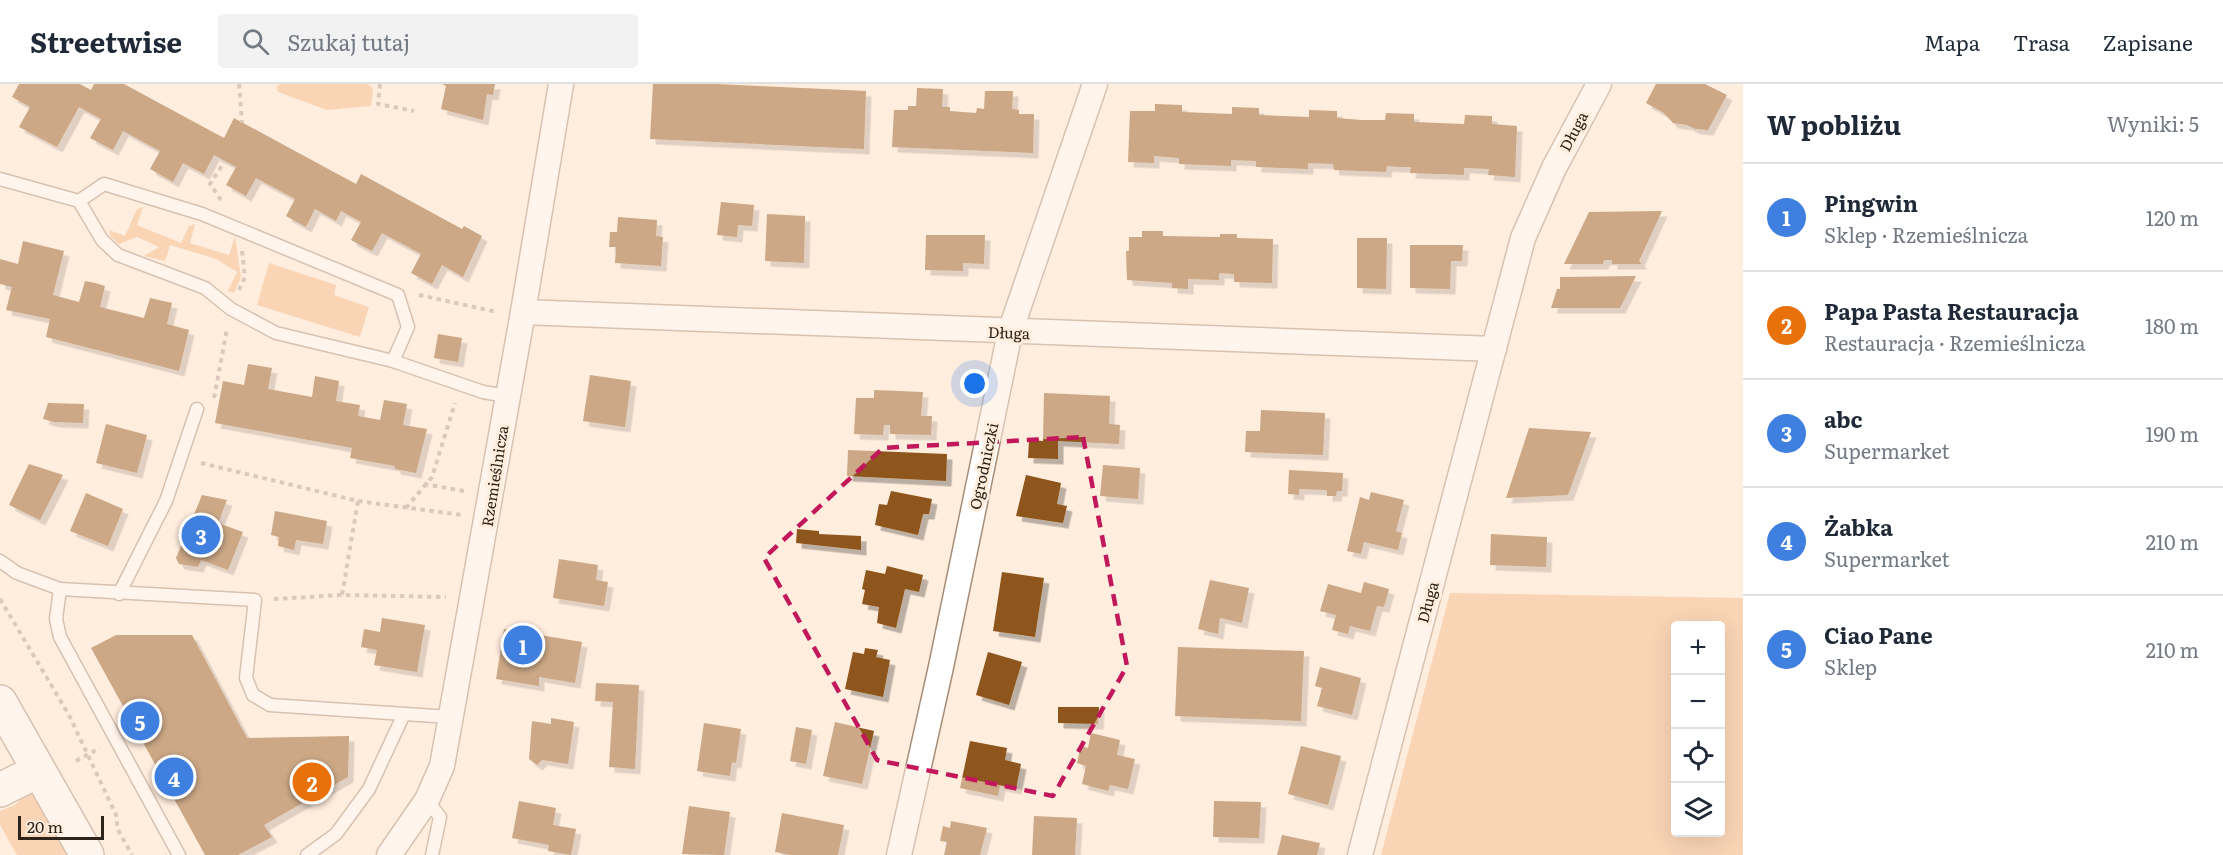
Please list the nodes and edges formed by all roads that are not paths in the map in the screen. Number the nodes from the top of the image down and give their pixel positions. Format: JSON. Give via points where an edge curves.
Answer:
{"nodes":[{"id":1,"x":561,"y":84,"type":"edge"},
{"id":2,"x":1095,"y":84,"type":"edge"},
{"id":3,"x":1599,"y":84,"type":"edge"},
{"id":4,"x":0,"y":179,"type":"edge"},
{"id":5,"x":79,"y":201,"type":"junction"},
{"id":6,"x":513,"y":313,"type":"junction"},
{"id":7,"x":1010,"y":332,"type":"junction"},
{"id":8,"x":1494,"y":349,"type":"junction"},
{"id":9,"x":393,"y":361,"type":"junction"},
{"id":10,"x":507,"y":396,"type":"junction"},
{"id":11,"x":197,"y":409,"type":"dead end"},
{"id":12,"x":0,"y":561,"type":"edge"},
{"id":13,"x":60,"y":589,"type":"junction"},
{"id":14,"x":119,"y":594,"type":"junction"},
{"id":15,"x":0,"y":702,"type":"edge"},
{"id":16,"x":404,"y":714,"type":"junction"},
{"id":17,"x":450,"y":717,"type":"junction"},
{"id":18,"x":38,"y":771,"type":"junction"},
{"id":19,"x":0,"y":790,"type":"edge"},
{"id":20,"x":427,"y":800,"type":"junction"},
{"id":21,"x":87,"y":855,"type":"edge"},
{"id":22,"x":179,"y":855,"type":"edge"},
{"id":23,"x":307,"y":855,"type":"edge"},
{"id":24,"x":389,"y":855,"type":"edge"},
{"id":25,"x":432,"y":855,"type":"edge"},
{"id":26,"x":899,"y":855,"type":"edge"},
{"id":27,"x":1360,"y":855,"type":"edge"}],
"edges":[{"from":1,"to":6,"type":"street","name":"Rzemieślnicza"},
{"from":2,"to":7,"type":"street","name":"Ogrodniczki"},
{"from":3,"to":8,"type":"street","name":"Długa","via":[[1554,168],[1523,238]]},
{"from":4,"to":5,"type":"lane"},
{"from":5,"to":9,"type":"lane","via":[[102,240],[118,255],[205,288],[231,309],[276,333]]},
{"from":5,"to":9,"type":"lane","via":[[104,184],[202,214],[398,295],[408,327]]},
{"from":6,"to":7,"type":"street","name":"Długa"},
{"from":6,"to":10,"type":"street","name":"Rzemieślnicza"},
{"from":7,"to":8,"type":"street","name":"Długa"},
{"from":7,"to":26,"type":"street","name":"Ogrodniczki"},
{"from":8,"to":27,"type":"street","name":"Długa"},
{"from":9,"to":10,"type":"lane","via":[[483,392]]},
{"from":10,"to":17,"type":"street","name":"Rzemieślnicza"},
{"from":11,"to":14,"type":"lane","via":[[166,501]]},
{"from":12,"to":13,"type":"lane","via":[[17,573]]},
{"from":13,"to":14,"type":"lane"},
{"from":13,"to":22,"type":"lane","via":[[56,619],[60,637]]},
{"from":14,"to":16,"type":"lane","via":[[255,600],[246,678],[253,695],[270,705]]},
{"from":15,"to":18,"type":"main road"},
{"from":16,"to":17,"type":"lane"},
{"from":16,"to":23,"type":"lane","via":[[369,789],[336,834]]},
{"from":17,"to":20,"type":"street","name":"Rzemieślnicza","via":[[442,766]]},
{"from":18,"to":19,"type":"main road"},
{"from":18,"to":21,"type":"main road"},
{"from":20,"to":24,"type":"street","name":"Rzemieślnicza"},
{"from":20,"to":25,"type":"lane","via":[[440,817]]}]}
